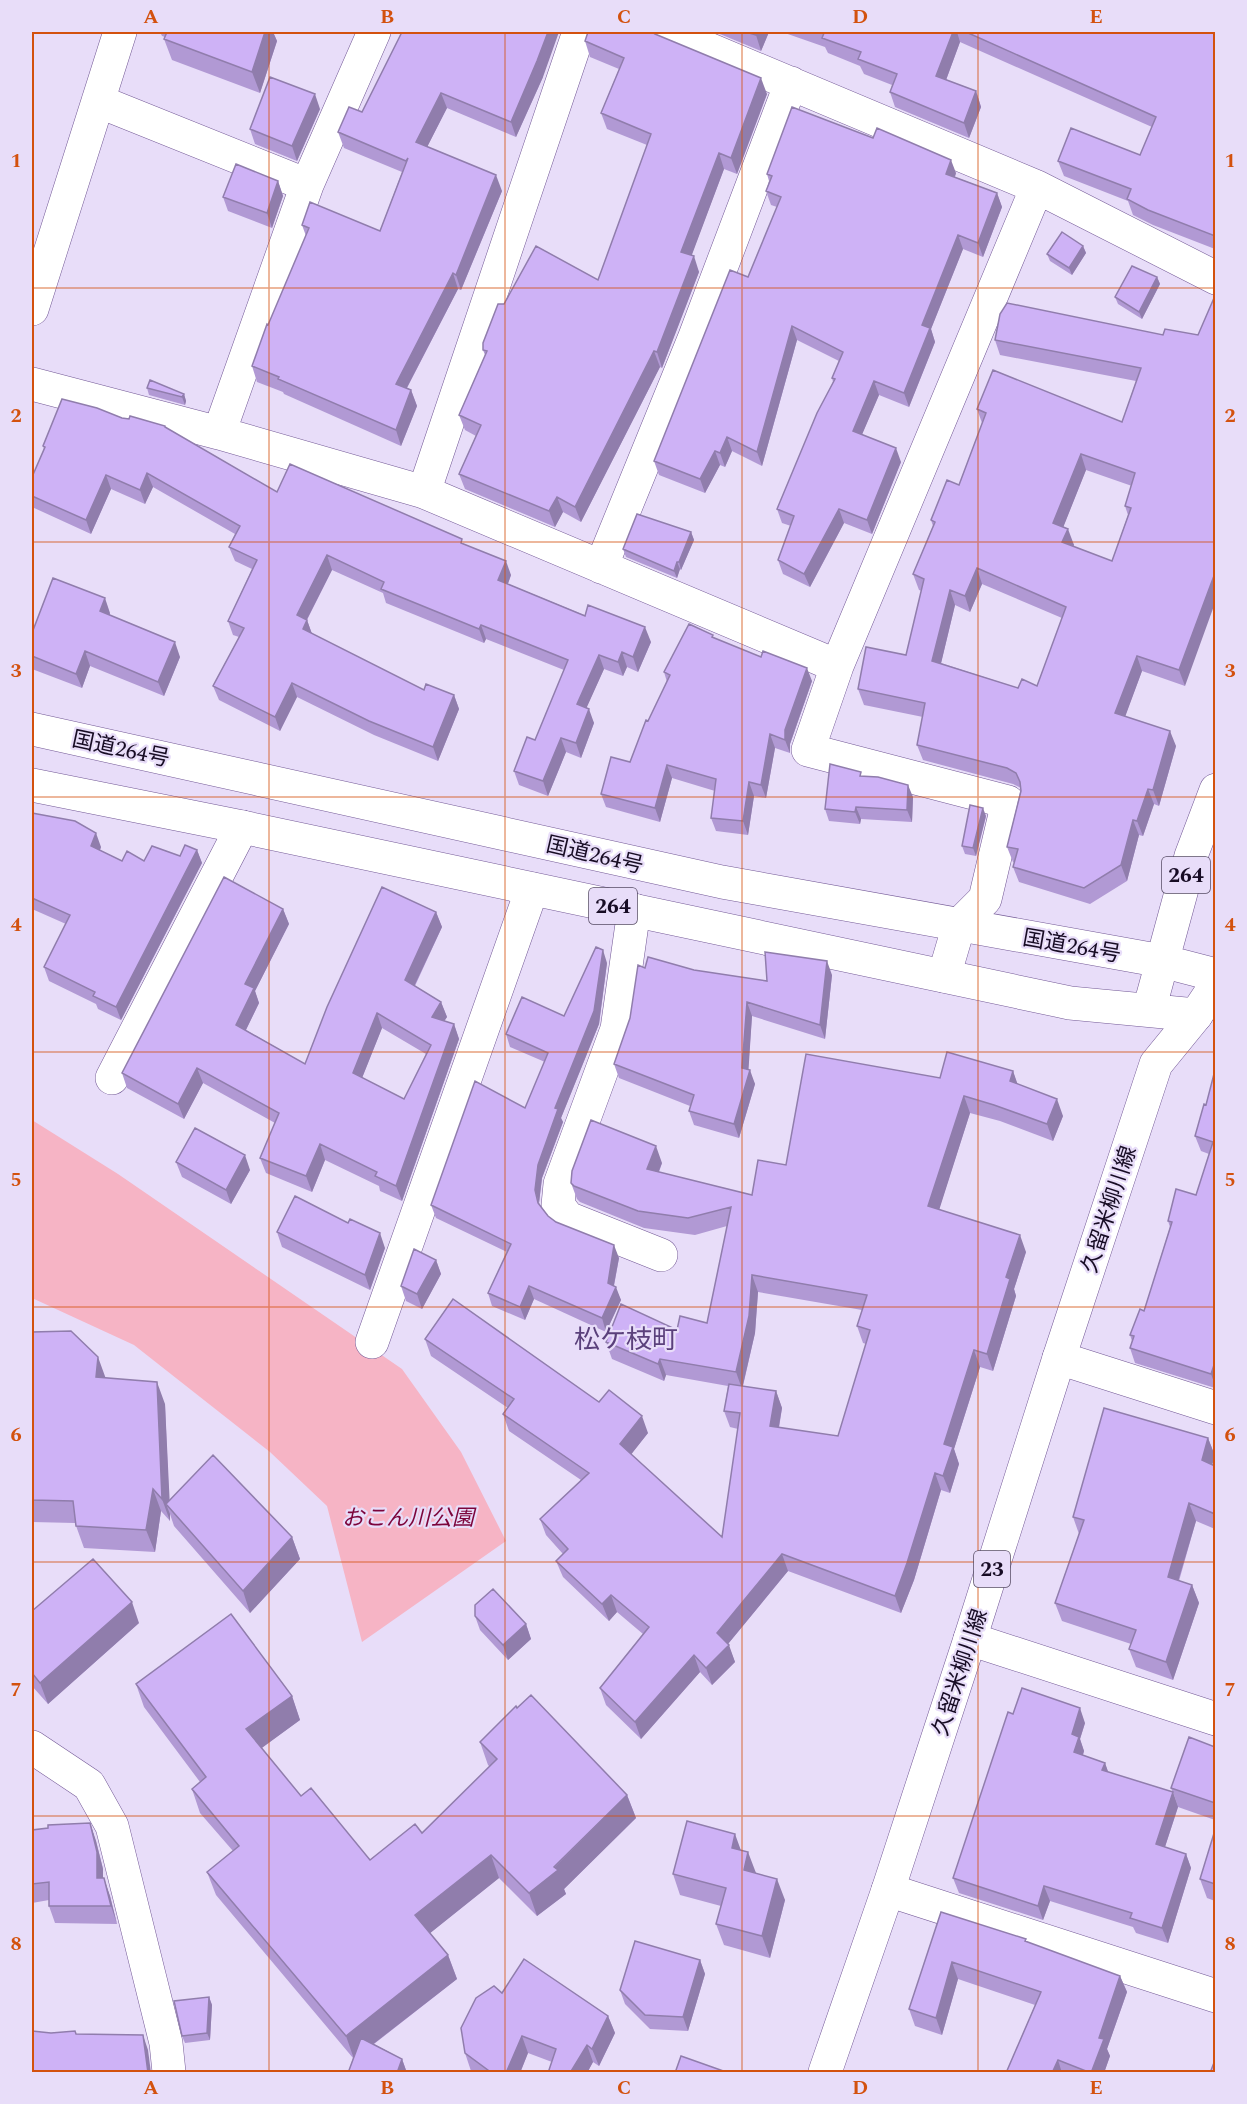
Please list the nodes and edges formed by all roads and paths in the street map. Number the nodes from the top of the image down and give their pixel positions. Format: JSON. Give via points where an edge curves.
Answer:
{"nodes":[{"id":1,"x":120,"y":32,"type":"edge"},
{"id":2,"x":374,"y":32,"type":"edge"},
{"id":3,"x":579,"y":32,"type":"edge"},
{"id":4,"x":668,"y":32,"type":"edge"},
{"id":5,"x":791,"y":83,"type":"junction"},
{"id":6,"x":98,"y":101,"type":"junction"},
{"id":7,"x":307,"y":185,"type":"junction"},
{"id":8,"x":1037,"y":187,"type":"junction"},
{"id":9,"x":1215,"y":278,"type":"edge"},
{"id":10,"x":32,"y":309,"type":"edge"},
{"id":11,"x":32,"y":384,"type":"edge"},
{"id":12,"x":219,"y":433,"type":"junction"},
{"id":13,"x":424,"y":492,"type":"junction"},
{"id":14,"x":601,"y":567,"type":"junction"},
{"id":15,"x":837,"y":666,"type":"junction"},
{"id":16,"x":32,"y":729,"type":"edge"},
{"id":17,"x":32,"y":785,"type":"edge"},
{"id":18,"x":1215,"y":790,"type":"edge"},
{"id":19,"x":242,"y":827,"type":"junction"},
{"id":20,"x":532,"y":889,"type":"junction"},
{"id":21,"x":634,"y":910,"type":"junction"},
{"id":22,"x":959,"y":925,"type":"junction"},
{"id":23,"x":1162,"y":961,"type":"junction"},
{"id":24,"x":1215,"y":975,"type":"edge"},
{"id":25,"x":944,"y":976,"type":"junction"},
{"id":26,"x":1215,"y":985,"type":"edge"},
{"id":27,"x":1149,"y":1010,"type":"junction"},
{"id":28,"x":1206,"y":1016,"type":"edge"},
{"id":29,"x":1156,"y":1064,"type":"junction"},
{"id":30,"x":112,"y":1078,"type":"dead end"},
{"id":31,"x":661,"y":1255,"type":"dead end"},
{"id":32,"x":372,"y":1342,"type":"dead end"},
{"id":33,"x":1059,"y":1358,"type":"junction"},
{"id":34,"x":1215,"y":1408,"type":"edge"},
{"id":35,"x":970,"y":1639,"type":"junction"},
{"id":36,"x":1215,"y":1719,"type":"edge"},
{"id":37,"x":32,"y":1747,"type":"edge"},
{"id":38,"x":888,"y":1890,"type":"junction"},
{"id":39,"x":1215,"y":1996,"type":"edge"},
{"id":40,"x":169,"y":2073,"type":"edge"},
{"id":41,"x":825,"y":2073,"type":"edge"}],
"edges":[{"from":1,"to":6,"type":"main road"},
{"from":2,"to":7,"type":"main road"},
{"from":3,"to":13,"type":"main road"},
{"from":4,"to":5,"type":"main road"},
{"from":5,"to":8,"type":"main road"},
{"from":5,"to":14,"type":"main road","via":[[694,339]]},
{"from":6,"to":7,"type":"main road"},
{"from":6,"to":10,"type":"main road"},
{"from":7,"to":12,"type":"main road"},
{"from":8,"to":9,"type":"main road"},
{"from":8,"to":15,"type":"main road"},
{"from":11,"to":12,"type":"main road"},
{"from":12,"to":13,"type":"main road"},
{"from":13,"to":14,"type":"main road"},
{"from":14,"to":15,"type":"main road"},
{"from":15,"to":22,"type":"main road","via":[[808,750],[1008,802],[985,898]]},
{"from":16,"to":22,"type":"main road","name":"国道264号","number":"264","via":[[722,882]]},
{"from":17,"to":19,"type":"main road","name":"国道264号","number":"264"},
{"from":18,"to":23,"type":"main road","number":"264","via":[[1191,856]]},
{"from":19,"to":20,"type":"main road","name":"国道264号","number":"264"},
{"from":19,"to":30,"type":"main road"},
{"from":20,"to":21,"type":"main road","name":"国道264号","number":"264"},
{"from":20,"to":32,"type":"main road"},
{"from":21,"to":25,"type":"main road","name":"国道264号","number":"264"},
{"from":21,"to":31,"type":"main road","via":[[617,1029],[560,1184],[558,1205],[568,1218]]},
{"from":22,"to":23,"type":"main road","name":"国道264号","number":"264"},
{"from":22,"to":25,"type":"main road"},
{"from":23,"to":24,"type":"main road","name":"国道264号","number":"264"},
{"from":23,"to":27,"type":"main road","number":"264"},
{"from":25,"to":27,"type":"main road","name":"国道264号","number":"264","via":[[1070,1003]]},
{"from":26,"to":28,"type":"main road"},
{"from":27,"to":28,"type":"main road","name":"国道264号","number":"264"},
{"from":27,"to":29,"type":"main road","name":"久留米柳川線","number":"23"},
{"from":28,"to":29,"type":"main road","name":"久留米柳川線","number":"23"},
{"from":29,"to":33,"type":"main road","name":"久留米柳川線","number":"23"},
{"from":33,"to":34,"type":"main road"},
{"from":33,"to":35,"type":"main road","name":"久留米柳川線","number":"23"},
{"from":35,"to":36,"type":"main road"},
{"from":35,"to":38,"type":"main road","name":"久留米柳川線","number":"23"},
{"from":37,"to":40,"type":"main road","via":[[89,1785],[112,1826],[166,2043]]},
{"from":38,"to":39,"type":"main road"},
{"from":38,"to":41,"type":"main road","name":"久留米柳川線","number":"23"}]}
